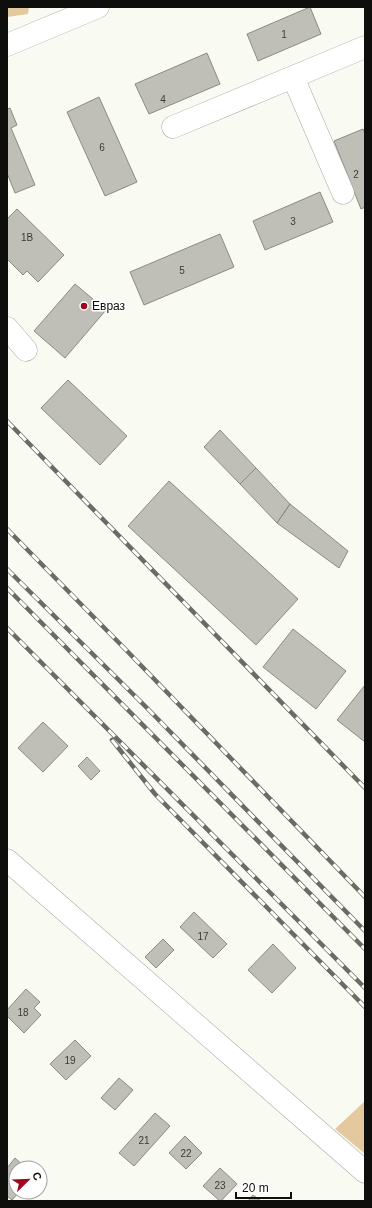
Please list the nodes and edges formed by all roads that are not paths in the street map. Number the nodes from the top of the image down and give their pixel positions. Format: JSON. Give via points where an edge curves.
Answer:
{"nodes":[{"id":1,"x":98,"y":7,"type":"edge"},
{"id":2,"x":60,"y":14,"type":"edge"},
{"id":3,"x":7,"y":45,"type":"edge"},
{"id":4,"x":365,"y":47,"type":"edge"},
{"id":5,"x":293,"y":77,"type":"junction"},
{"id":6,"x":173,"y":126,"type":"dead end"},
{"id":7,"x":343,"y":193,"type":"dead end"},
{"id":8,"x":7,"y":328,"type":"edge"},
{"id":9,"x":26,"y":350,"type":"dead end"},
{"id":10,"x":7,"y":860,"type":"edge"},
{"id":11,"x":365,"y":1172,"type":"edge"}],
"edges":[{"from":1,"to":2,"type":"street"},
{"from":2,"to":3,"type":"street"},
{"from":4,"to":5,"type":"street"},
{"from":5,"to":6,"type":"street"},
{"from":5,"to":7,"type":"street"},
{"from":8,"to":9,"type":"street"},
{"from":10,"to":11,"type":"street"}]}
